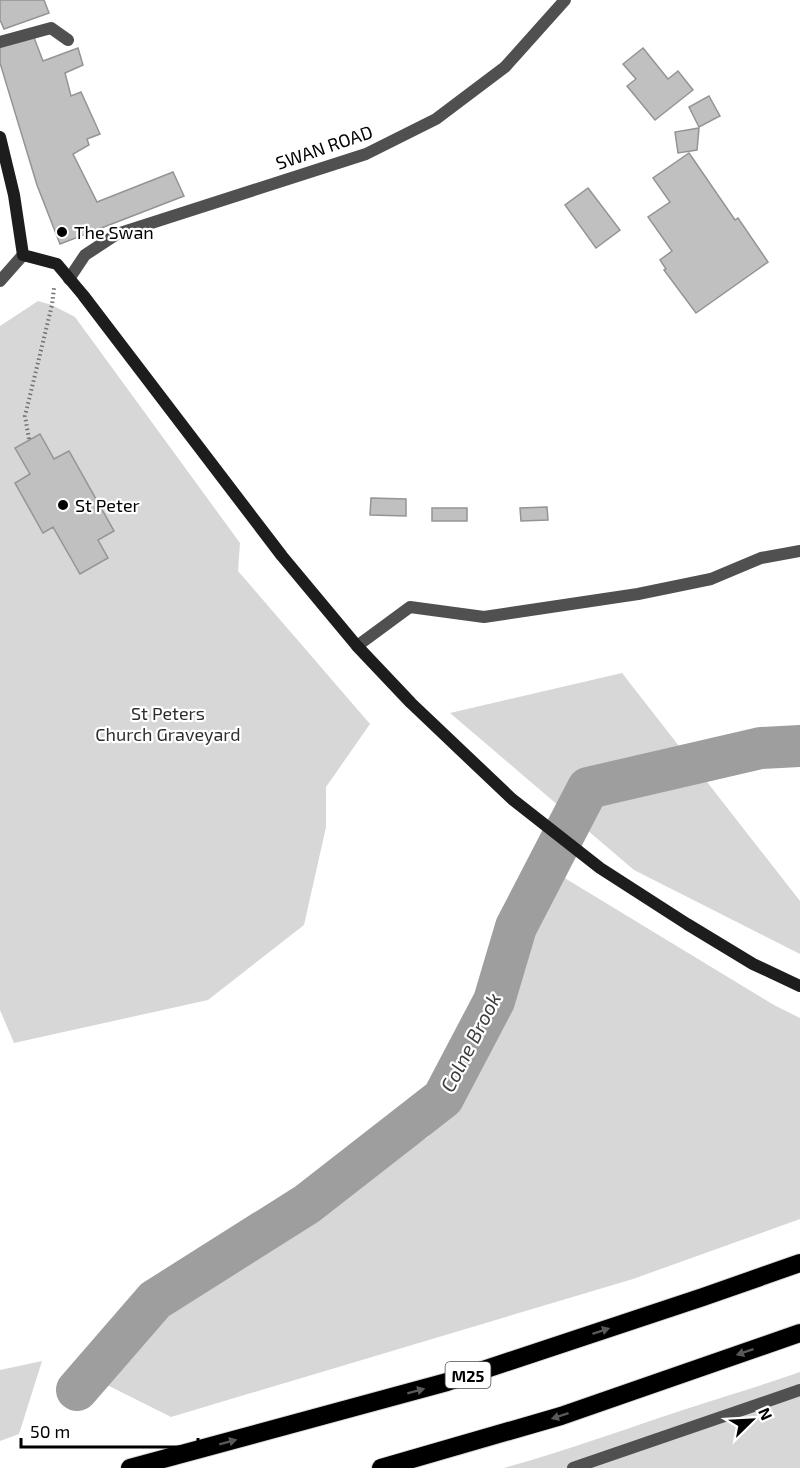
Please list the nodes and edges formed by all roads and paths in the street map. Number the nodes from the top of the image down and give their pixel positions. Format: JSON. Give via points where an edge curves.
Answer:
{"nodes":[{"id":1,"x":565,"y":0,"type":"edge"},
{"id":2,"x":69,"y":40,"type":"dead end"},
{"id":3,"x":0,"y":42,"type":"edge"},
{"id":4,"x":0,"y":137,"type":"edge"},
{"id":5,"x":23,"y":255,"type":"junction"},
{"id":6,"x":57,"y":264,"type":"junction"},
{"id":7,"x":69,"y":279,"type":"junction"},
{"id":8,"x":0,"y":281,"type":"edge"},
{"id":9,"x":29,"y":439,"type":"dead end"},
{"id":10,"x":800,"y":551,"type":"edge"},
{"id":11,"x":357,"y":646,"type":"junction"},
{"id":12,"x":800,"y":986,"type":"edge"},
{"id":13,"x":800,"y":1263,"type":"edge"},
{"id":14,"x":800,"y":1333,"type":"edge"},
{"id":15,"x":800,"y":1390,"type":"edge"},
{"id":16,"x":130,"y":1468,"type":"edge"},
{"id":17,"x":381,"y":1468,"type":"edge"},
{"id":18,"x":573,"y":1468,"type":"edge"}],
"edges":[{"from":1,"to":7,"type":"street","name":"SWAN ROAD","via":[[505,67],[436,118],[366,154],[117,234],[85,255]]},
{"from":2,"to":3,"type":"street","via":[[51,28]]},
{"from":4,"to":5,"type":"main road"},
{"from":5,"to":6,"type":"main road"},
{"from":5,"to":8,"type":"street"},
{"from":6,"to":7,"type":"main road"},
{"from":6,"to":9,"type":"path","via":[[52,305],[25,416]]},
{"from":7,"to":11,"type":"main road","via":[[282,556]]},
{"from":10,"to":11,"type":"street","via":[[761,558],[711,579],[484,617],[410,607]]},
{"from":11,"to":12,"type":"main road","via":[[512,799],[600,868],[743,958]]},
{"from":16,"to":13,"type":"highway","number":"M25","one_way":true,"via":[[447,1383]]},
{"from":14,"to":17,"type":"highway","one_way":true,"via":[[561,1416]]},
{"from":15,"to":18,"type":"street"}]}
